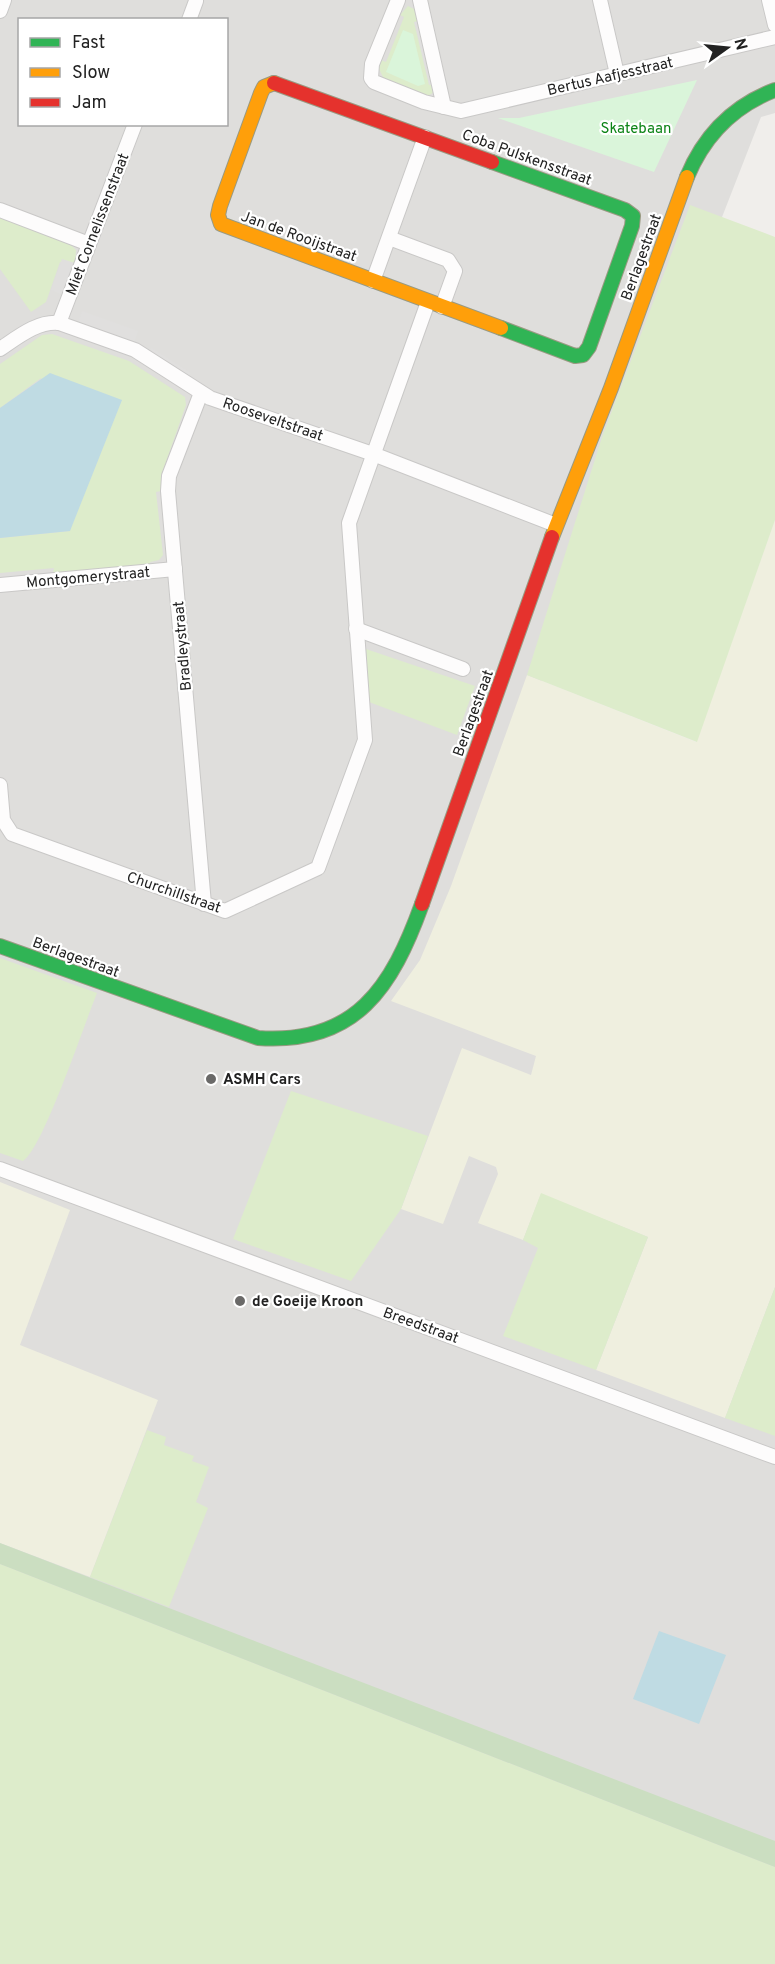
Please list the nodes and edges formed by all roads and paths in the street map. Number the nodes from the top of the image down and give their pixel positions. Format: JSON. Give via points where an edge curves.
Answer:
{"nodes":[{"id":1,"x":4,"y":0,"type":"edge"},
{"id":2,"x":196,"y":0,"type":"edge"},
{"id":3,"x":398,"y":0,"type":"edge"},
{"id":4,"x":420,"y":0,"type":"edge"},
{"id":5,"x":600,"y":0,"type":"edge"},
{"id":6,"x":770,"y":0,"type":"edge"},
{"id":7,"x":0,"y":11,"type":"edge"},
{"id":8,"x":190,"y":18,"type":"edge"},
{"id":9,"x":775,"y":25,"type":"edge"},
{"id":10,"x":775,"y":37,"type":"edge"},
{"id":11,"x":617,"y":74,"type":"junction"},
{"id":12,"x":269,"y":84,"type":"joint"},
{"id":13,"x":775,"y":90,"type":"edge"},
{"id":14,"x":444,"y":106,"type":"junction"},
{"id":15,"x":134,"y":126,"type":"edge"},
{"id":16,"x":425,"y":137,"type":"junction"},
{"id":17,"x":0,"y":210,"type":"edge"},
{"id":18,"x":389,"y":238,"type":"junction"},
{"id":19,"x":89,"y":244,"type":"junction"},
{"id":20,"x":373,"y":281,"type":"junction"},
{"id":21,"x":428,"y":302,"type":"junction"},
{"id":22,"x":442,"y":307,"type":"junction"},
{"id":23,"x":59,"y":323,"type":"junction"},
{"id":24,"x":0,"y":349,"type":"edge"},
{"id":25,"x":583,"y":355,"type":"joint"},
{"id":26,"x":201,"y":393,"type":"junction"},
{"id":27,"x":373,"y":454,"type":"junction"},
{"id":28,"x":556,"y":525,"type":"junction"},
{"id":29,"x":175,"y":569,"type":"junction"},
{"id":30,"x":0,"y":585,"type":"edge"},
{"id":31,"x":356,"y":628,"type":"junction"},
{"id":32,"x":463,"y":669,"type":"dead end"},
{"id":33,"x":0,"y":785,"type":"edge"},
{"id":34,"x":204,"y":904,"type":"junction"},
{"id":35,"x":0,"y":946,"type":"edge"},
{"id":36,"x":0,"y":1169,"type":"edge"},
{"id":37,"x":775,"y":1457,"type":"edge"}],
"edges":[{"from":1,"to":7,"type":"street"},
{"from":2,"to":8,"type":"street"},
{"from":3,"to":14,"type":"street","via":[[372,64],[371,78]]},
{"from":4,"to":14,"type":"street"},
{"from":5,"to":11,"type":"street"},
{"from":6,"to":9,"type":"street"},
{"from":10,"to":11,"type":"street","name":"Bertus Aafjesstraat"},
{"from":11,"to":14,"type":"street","name":"Bertus Aafjesstraat","via":[[461,111]]},
{"from":12,"to":16,"type":"street","name":"Coba Pulskensstraat","via":[[280,83]]},
{"from":12,"to":20,"type":"street","name":"Jan de Rooijstraat","via":[[261,93],[220,206],[221,224]]},
{"from":13,"to":28,"type":"street","name":"Berlagestraat","via":[[728,116],[697,155]]},
{"from":15,"to":19,"type":"street","name":"Miet Cornelissenstraat"},
{"from":16,"to":18,"type":"street"},
{"from":16,"to":25,"type":"street","name":"Coba Pulskensstraat","via":[[626,210],[633,216],[633,226]]},
{"from":17,"to":19,"type":"street"},
{"from":18,"to":20,"type":"street"},
{"from":18,"to":22,"type":"street","via":[[448,260],[455,271]]},
{"from":19,"to":23,"type":"street","name":"Miet Cornelissenstraat"},
{"from":20,"to":21,"type":"street","name":"Jan de Rooijstraat"},
{"from":21,"to":22,"type":"street","name":"Jan de Rooijstraat"},
{"from":21,"to":27,"type":"street"},
{"from":22,"to":25,"type":"street","name":"Jan de Rooijstraat","via":[[575,356]]},
{"from":23,"to":24,"type":"street","via":[[48,322],[33,328]]},
{"from":23,"to":26,"type":"street","name":"Rooseveltstraat","via":[[135,350]]},
{"from":26,"to":27,"type":"street","name":"Rooseveltstraat"},
{"from":26,"to":29,"type":"street","name":"Bradleystraat","via":[[169,476]]},
{"from":27,"to":28,"type":"street","name":"Rooseveltstraat"},
{"from":27,"to":31,"type":"street","name":"Churchillstraat","via":[[349,523]]},
{"from":28,"to":35,"type":"street","name":"Berlagestraat","via":[[408,937],[387,983],[359,1012],[318,1033],[276,1041],[258,1038]]},
{"from":29,"to":30,"type":"street","name":"Montgomerystraat"},
{"from":29,"to":34,"type":"street","name":"Bradleystraat"},
{"from":31,"to":32,"type":"street"},
{"from":31,"to":34,"type":"street","name":"Churchillstraat","via":[[365,740],[318,868],[225,911]]},
{"from":33,"to":34,"type":"street","name":"Churchillstraat","via":[[3,820],[12,834]]},
{"from":36,"to":37,"type":"street","name":"Breedstraat"}]}
